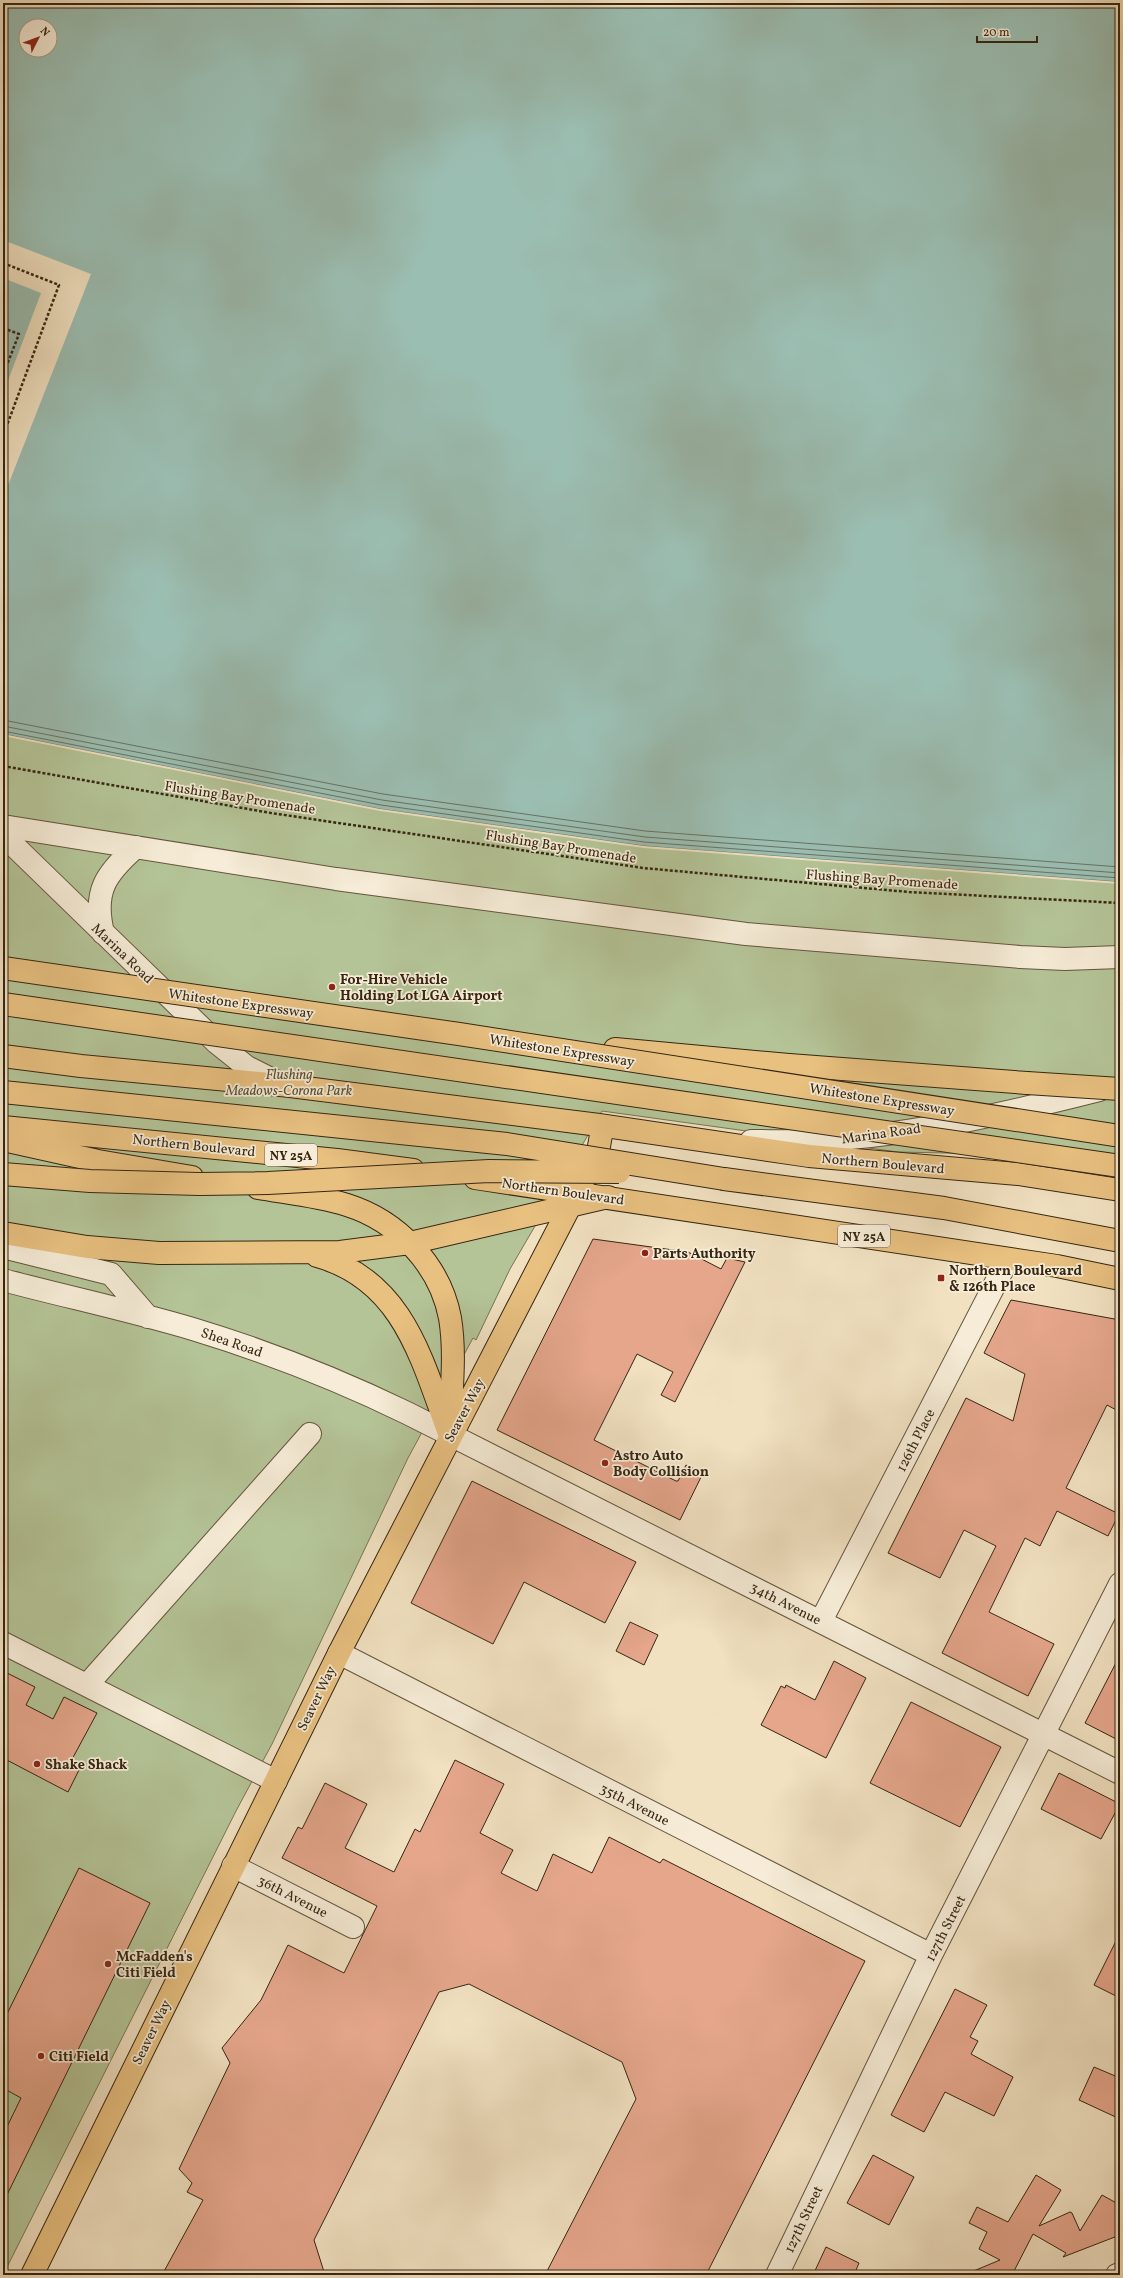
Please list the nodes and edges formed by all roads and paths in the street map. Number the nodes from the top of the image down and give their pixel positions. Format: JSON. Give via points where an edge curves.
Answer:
{"nodes":[{"id":1,"x":3,"y":263,"type":"edge"},
{"id":2,"x":3,"y":328,"type":"edge"},
{"id":3,"x":3,"y":375,"type":"edge"},
{"id":4,"x":3,"y":436,"type":"edge"},
{"id":5,"x":3,"y":766,"type":"edge"},
{"id":6,"x":3,"y":826,"type":"edge"},
{"id":7,"x":3,"y":835,"type":"edge"},
{"id":8,"x":136,"y":847,"type":"junction"},
{"id":9,"x":1120,"y":903,"type":"edge"},
{"id":10,"x":104,"y":933,"type":"junction"},
{"id":11,"x":1120,"y":957,"type":"edge"},
{"id":12,"x":3,"y":968,"type":"edge"},
{"id":13,"x":3,"y":1004,"type":"edge"},
{"id":14,"x":459,"y":1034,"type":"junction"},
{"id":15,"x":3,"y":1056,"type":"edge"},
{"id":16,"x":1120,"y":1085,"type":"edge"},
{"id":17,"x":290,"y":1086,"type":"junction"},
{"id":18,"x":1120,"y":1089,"type":"edge"},
{"id":19,"x":3,"y":1092,"type":"edge"},
{"id":20,"x":599,"y":1125,"type":"junction"},
{"id":21,"x":3,"y":1127,"type":"edge"},
{"id":22,"x":1120,"y":1136,"type":"edge"},
{"id":23,"x":3,"y":1140,"type":"edge"},
{"id":24,"x":709,"y":1141,"type":"junction"},
{"id":25,"x":1120,"y":1166,"type":"edge"},
{"id":26,"x":3,"y":1174,"type":"edge"},
{"id":27,"x":724,"y":1179,"type":"junction"},
{"id":28,"x":1120,"y":1190,"type":"edge"},
{"id":29,"x":574,"y":1199,"type":"junction"},
{"id":30,"x":3,"y":1233,"type":"edge"},
{"id":31,"x":1120,"y":1241,"type":"edge"},
{"id":32,"x":410,"y":1243,"type":"junction"},
{"id":33,"x":3,"y":1247,"type":"edge"},
{"id":34,"x":304,"y":1253,"type":"junction"},
{"id":35,"x":1008,"y":1259,"type":"junction"},
{"id":36,"x":1120,"y":1278,"type":"edge"},
{"id":37,"x":3,"y":1280,"type":"edge"},
{"id":38,"x":148,"y":1317,"type":"junction"},
{"id":39,"x":310,"y":1434,"type":"dead end"},
{"id":40,"x":450,"y":1436,"type":"junction"},
{"id":41,"x":1120,"y":1584,"type":"edge"},
{"id":42,"x":821,"y":1621,"type":"junction"},
{"id":43,"x":3,"y":1643,"type":"edge"},
{"id":44,"x":339,"y":1653,"type":"junction"},
{"id":45,"x":87,"y":1685,"type":"junction"},
{"id":46,"x":1043,"y":1735,"type":"junction"},
{"id":47,"x":1120,"y":1773,"type":"edge"},
{"id":48,"x":276,"y":1781,"type":"junction"},
{"id":49,"x":233,"y":1866,"type":"junction"},
{"id":50,"x":353,"y":1926,"type":"dead end"},
{"id":51,"x":931,"y":1954,"type":"junction"},
{"id":52,"x":1120,"y":2274,"type":"edge"},
{"id":53,"x":32,"y":2275,"type":"edge"},
{"id":54,"x":776,"y":2275,"type":"edge"},
{"id":55,"x":1117,"y":2275,"type":"edge"}],
"edges":[{"from":1,"to":4,"type":"path","via":[[59,284]]},
{"from":2,"to":3,"type":"path","via":[[19,334]]},
{"from":5,"to":9,"type":"path","name":"Flushing Bay Promenade","via":[[271,813],[643,868],[908,892]]},
{"from":6,"to":8,"type":"street"},
{"from":7,"to":10,"type":"street","name":"Marina Road"},
{"from":8,"to":10,"type":"street","via":[[113,869],[103,886],[99,911]]},
{"from":8,"to":11,"type":"street","via":[[343,880],[746,934],[1020,957]]},
{"from":10,"to":17,"type":"street","name":"Marina Road","via":[[200,1028],[233,1056],[259,1074]]},
{"from":12,"to":14,"type":"main road","name":"Whitestone Expressway","bridge":true},
{"from":13,"to":25,"type":"main road","bridge":true},
{"from":14,"to":18,"type":"main road","bridge":true,"via":[[789,1065]]},
{"from":14,"to":22,"type":"main road","name":"Whitestone Expressway","bridge":true},
{"from":15,"to":17,"type":"main road","name":"Northern Boulevard"},
{"from":16,"to":24,"type":"street","name":"Marina Road","via":[[931,1126],[862,1136],[811,1141]]},
{"from":17,"to":20,"type":"main road","name":"Northern Boulevard"},
{"from":19,"to":27,"type":"main road","bridge":true,"via":[[507,1144]]},
{"from":20,"to":24,"type":"main road","name":"Northern Boulevard"},
{"from":20,"to":29,"type":"main road","name":"Seaver Way","via":[[602,1135],[600,1146]]},
{"from":21,"to":29,"type":"main road","name":"Northern Boulevard","number":"NY 25A","via":[[337,1160]]},
{"from":23,"to":32,"type":"main road","via":[[131,1167],[336,1202],[369,1214]]},
{"from":24,"to":28,"type":"main road","name":"Northern Boulevard","via":[[845,1160],[1018,1174]]},
{"from":26,"to":27,"type":"main road","bridge":true,"via":[[90,1181],[192,1184],[268,1183],[489,1171],[618,1172]]},
{"from":27,"to":31,"type":"main road","via":[[944,1208]]},
{"from":29,"to":32,"type":"main road"},
{"from":29,"to":35,"type":"main road","name":"Northern Boulevard","number":"NY 25A","via":[[608,1197]]},
{"from":29,"to":40,"type":"main road","name":"Seaver Way"},
{"from":30,"to":34,"type":"main road","via":[[87,1247],[197,1254]]},
{"from":32,"to":34,"type":"main road","via":[[361,1250]]},
{"from":32,"to":40,"type":"main road","via":[[432,1271],[450,1319]]},
{"from":33,"to":38,"type":"street","via":[[111,1274]]},
{"from":34,"to":40,"type":"main road","via":[[322,1258],[359,1275],[390,1302],[414,1341]]},
{"from":35,"to":36,"type":"main road","name":"Northern Boulevard","number":"NY 25A"},
{"from":35,"to":42,"type":"street","name":"126th Place"},
{"from":37,"to":38,"type":"street","name":"Shea Road"},
{"from":38,"to":40,"type":"street","name":"Shea Road","via":[[233,1342],[310,1371],[391,1405]]},
{"from":39,"to":45,"type":"street"},
{"from":40,"to":42,"type":"street","name":"34th Avenue"},
{"from":40,"to":44,"type":"main road","name":"Seaver Way"},
{"from":41,"to":46,"type":"street","name":"127th Street"},
{"from":42,"to":46,"type":"street","name":"34th Avenue"},
{"from":43,"to":45,"type":"street"},
{"from":44,"to":48,"type":"main road","name":"Seaver Way"},
{"from":44,"to":51,"type":"street","name":"35th Avenue"},
{"from":45,"to":48,"type":"street"},
{"from":46,"to":47,"type":"street","name":"34th Avenue"},
{"from":46,"to":51,"type":"street","name":"127th Street"},
{"from":48,"to":49,"type":"main road","name":"Seaver Way"},
{"from":49,"to":50,"type":"street","name":"36th Avenue"},
{"from":49,"to":53,"type":"main road","name":"Seaver Way"},
{"from":51,"to":54,"type":"street","name":"127th Street"},
{"from":52,"to":55,"type":"street"}]}
